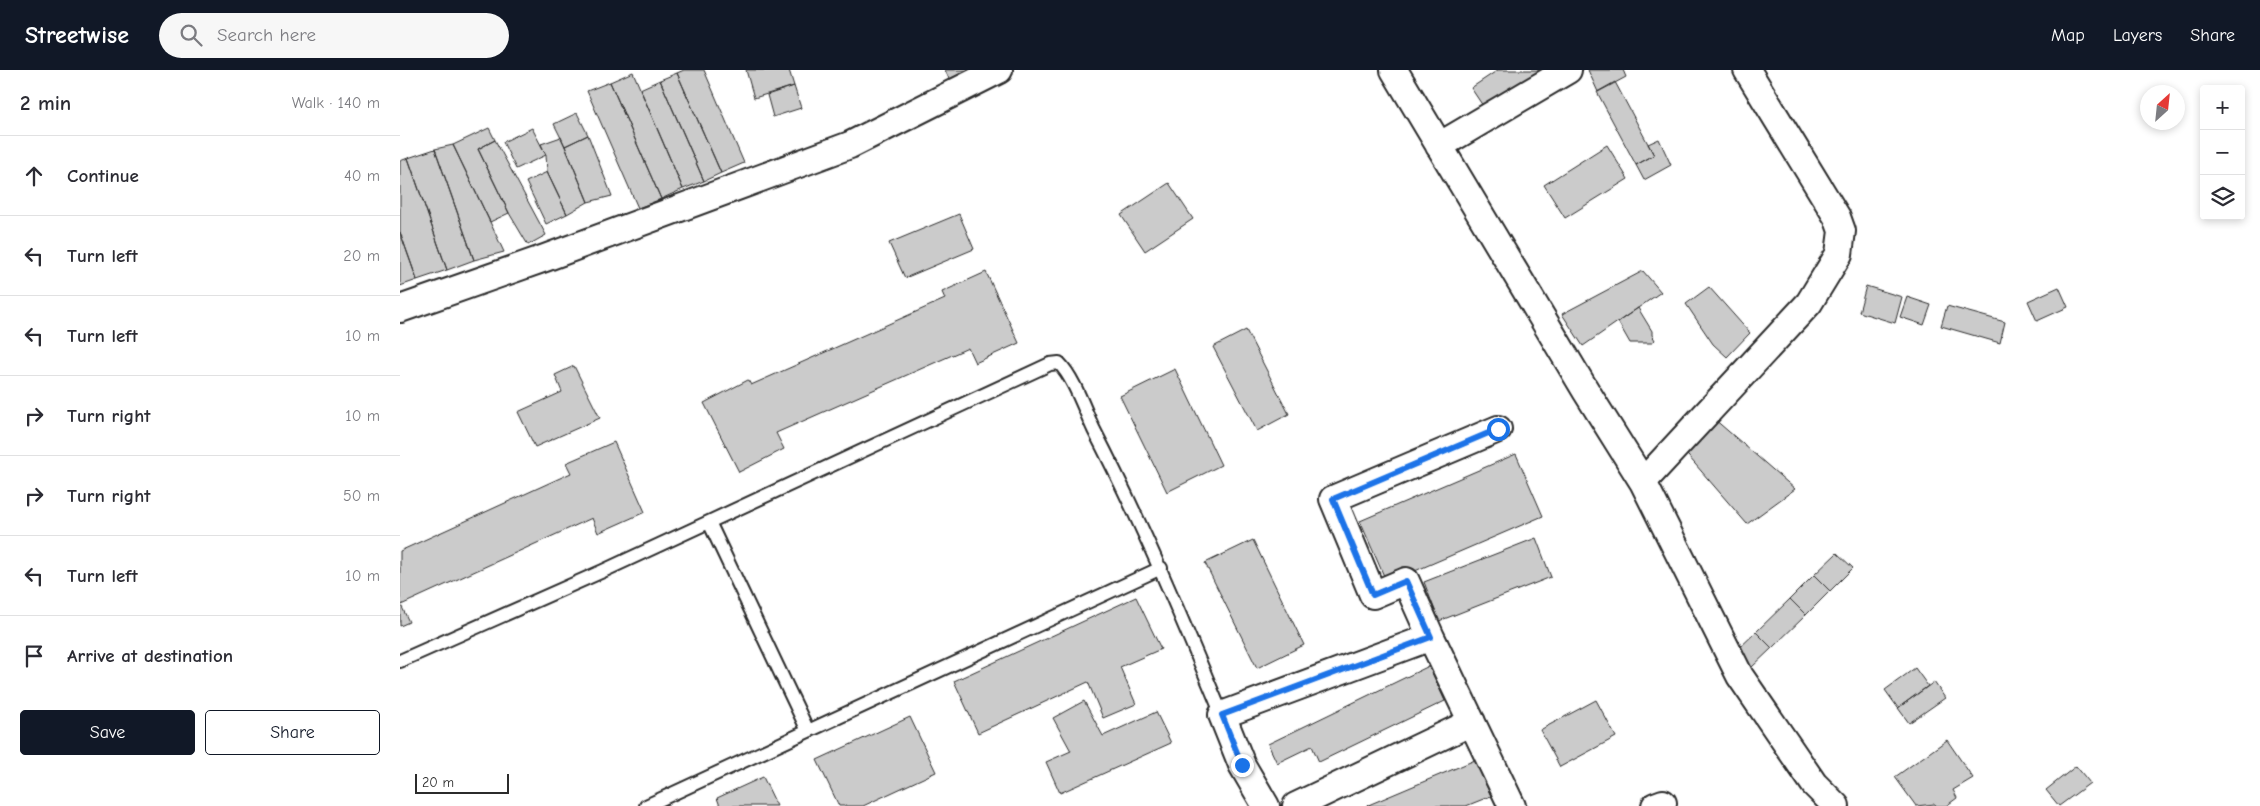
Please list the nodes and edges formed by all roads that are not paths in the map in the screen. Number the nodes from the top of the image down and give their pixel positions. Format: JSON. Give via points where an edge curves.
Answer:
{"nodes":[{"id":1,"x":998,"y":70,"type":"edge"},
{"id":2,"x":1394,"y":70,"type":"edge"},
{"id":3,"x":1568,"y":70,"type":"edge"},
{"id":4,"x":1747,"y":70,"type":"edge"},
{"id":5,"x":1439,"y":146,"type":"junction"},
{"id":6,"x":400,"y":309,"type":"edge"},
{"id":7,"x":1498,"y":429,"type":"dead end"},
{"id":8,"x":1643,"y":482,"type":"junction"},
{"id":9,"x":709,"y":522,"type":"junction"},
{"id":10,"x":1161,"y":568,"type":"junction"},
{"id":11,"x":1431,"y":637,"type":"junction"},
{"id":12,"x":400,"y":660,"type":"edge"},
{"id":13,"x":1222,"y":715,"type":"junction"},
{"id":14,"x":1472,"y":722,"type":"junction"},
{"id":15,"x":808,"y":731,"type":"junction"},
{"id":16,"x":646,"y":806,"type":"edge"},
{"id":17,"x":1266,"y":806,"type":"edge"},
{"id":18,"x":1296,"y":806,"type":"edge"},
{"id":19,"x":1512,"y":806,"type":"edge"},
{"id":20,"x":1836,"y":806,"type":"edge"}],
"edges":[{"from":1,"to":6,"type":"street","via":[[850,145]]},
{"from":2,"to":5,"type":"street"},
{"from":3,"to":5,"type":"street"},
{"from":4,"to":8,"type":"street","via":[[1837,217],[1842,231],[1840,254],[1809,303]]},
{"from":5,"to":8,"type":"street"},
{"from":7,"to":11,"type":"street","via":[[1333,499],[1373,595],[1406,581]]},
{"from":8,"to":20,"type":"street","via":[[1740,676],[1814,784]]},
{"from":9,"to":10,"type":"lane","via":[[1058,363],[1067,371]]},
{"from":9,"to":12,"type":"lane"},
{"from":9,"to":15,"type":"lane"},
{"from":10,"to":13,"type":"lane"},
{"from":10,"to":15,"type":"lane"},
{"from":11,"to":13,"type":"street"},
{"from":11,"to":14,"type":"street"},
{"from":13,"to":17,"type":"street","via":[[1242,765]]},
{"from":14,"to":18,"type":"street"},
{"from":14,"to":19,"type":"street"},
{"from":15,"to":16,"type":"lane"}]}
